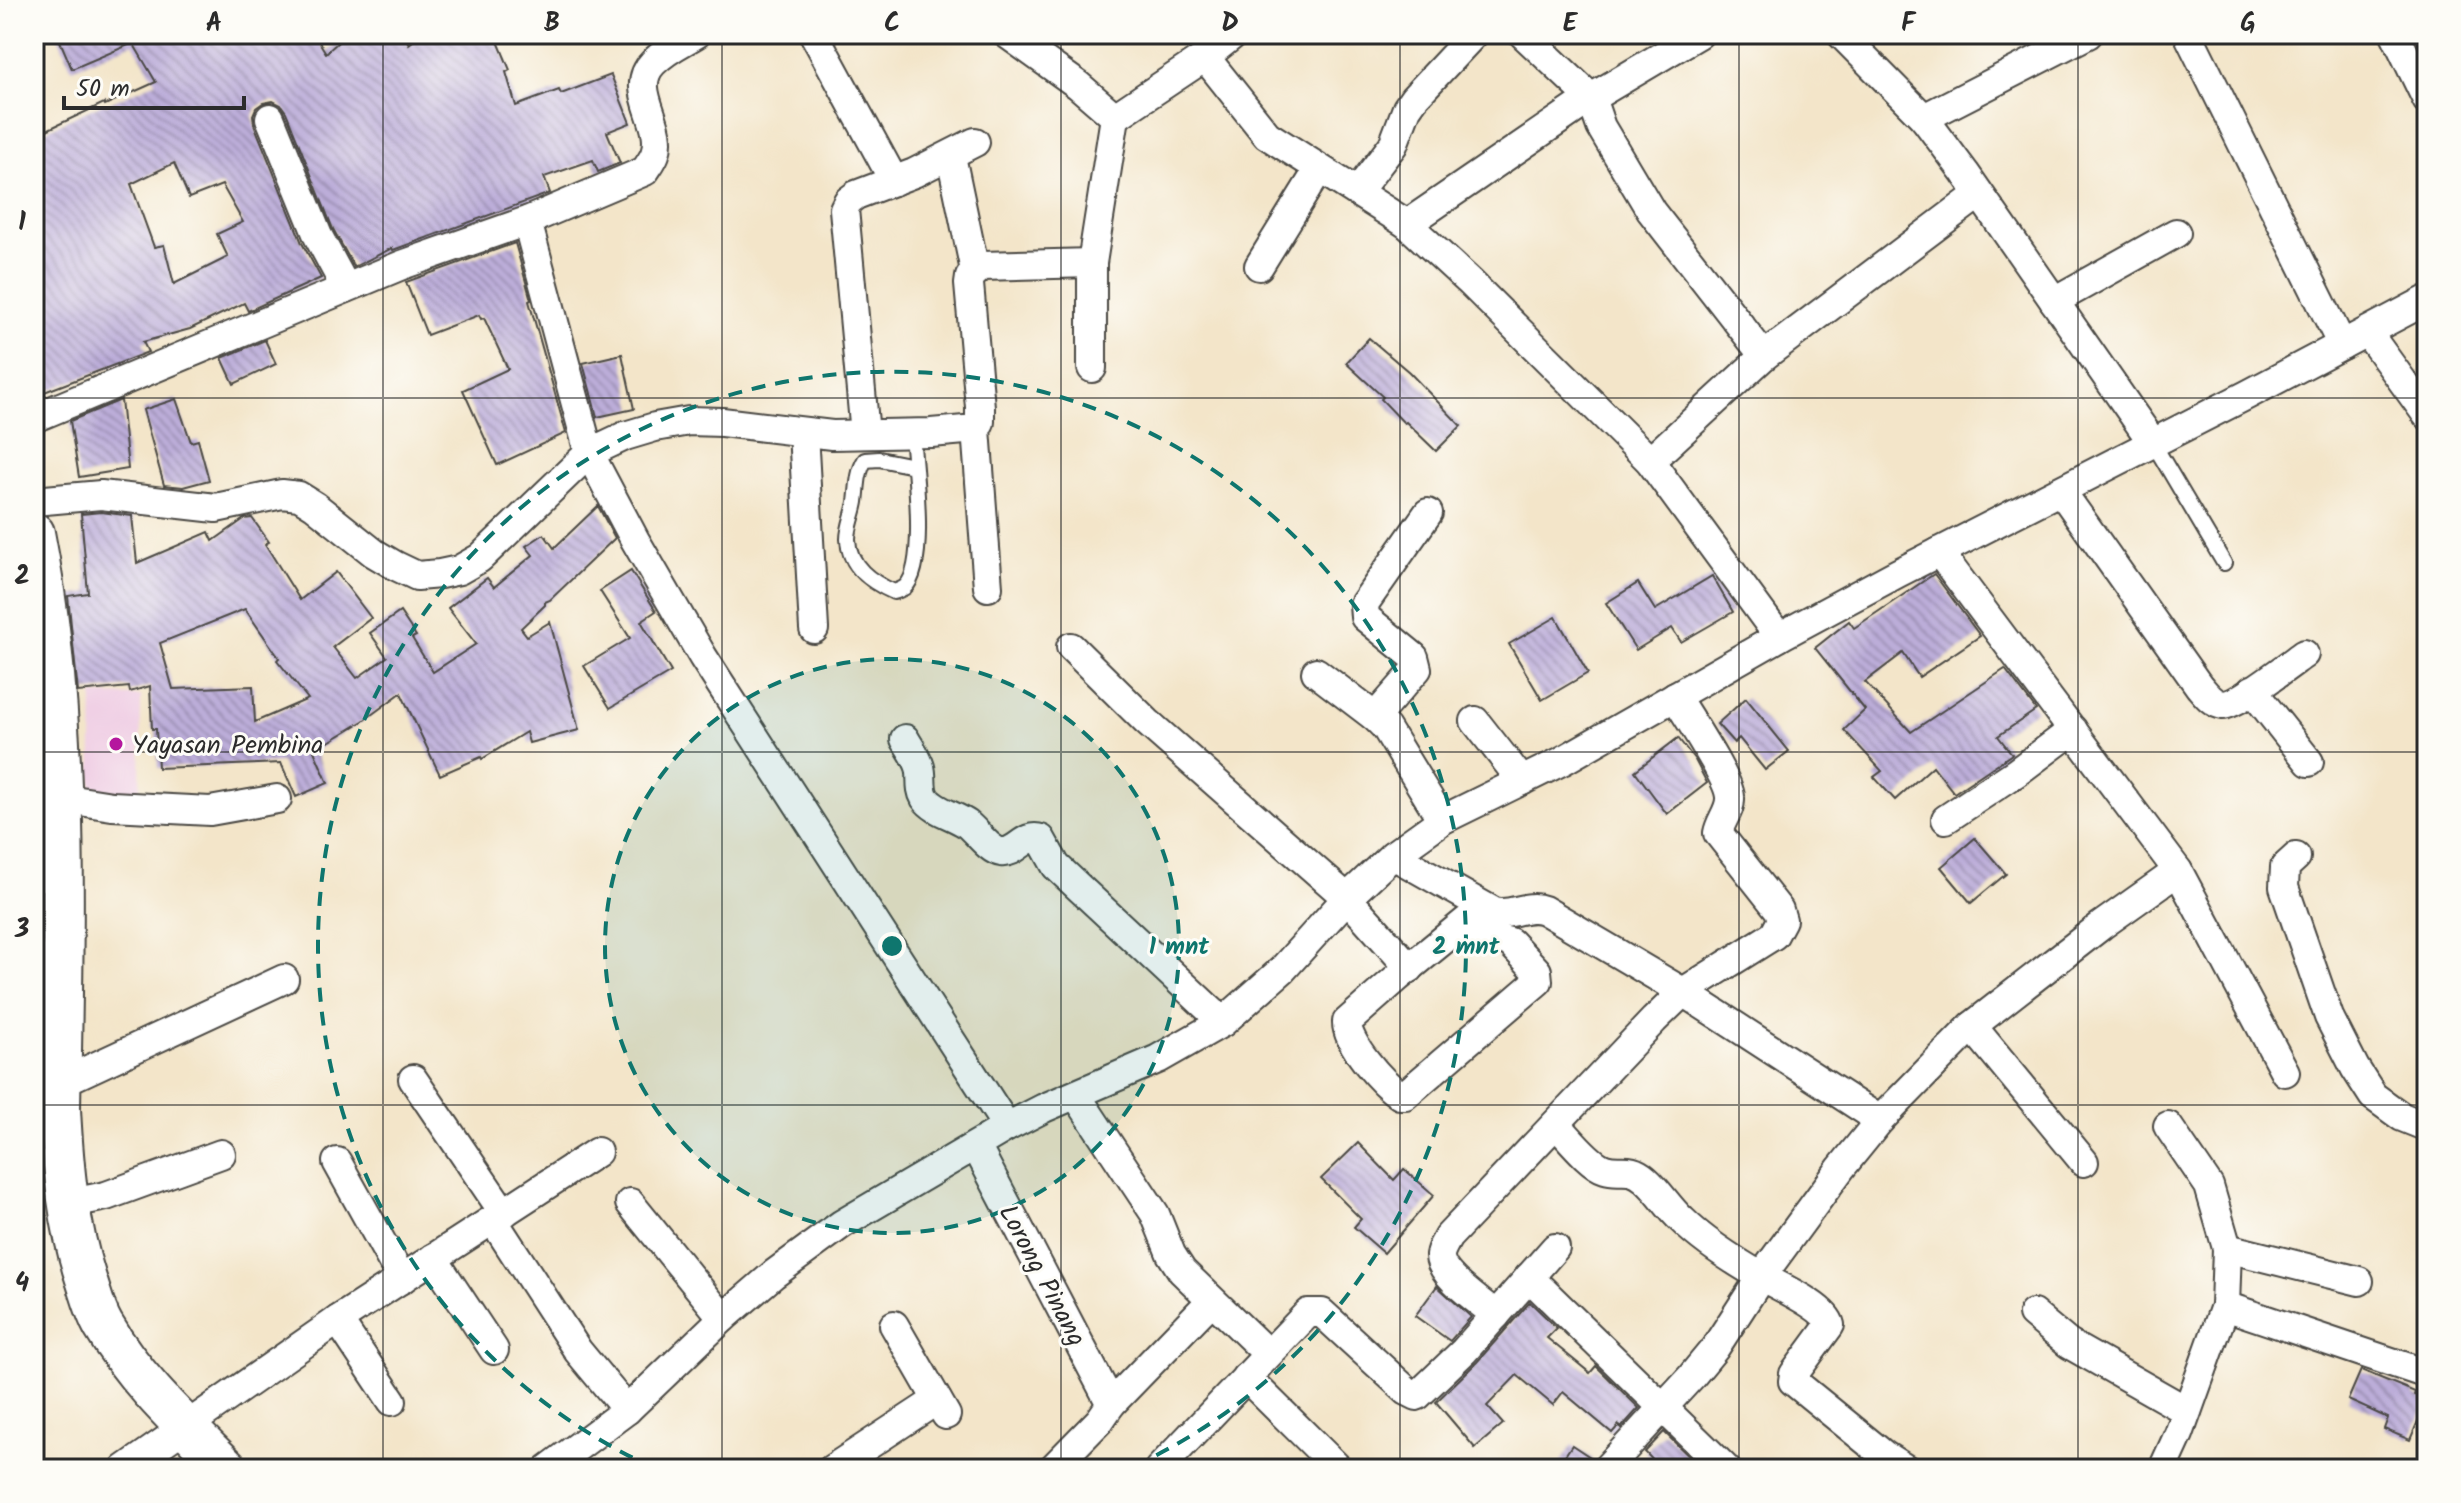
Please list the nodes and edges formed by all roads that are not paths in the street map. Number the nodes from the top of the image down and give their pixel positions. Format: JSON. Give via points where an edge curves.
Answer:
{"nodes":[{"id":1,"x":696,"y":34,"type":"edge"},
{"id":2,"x":814,"y":34,"type":"edge"},
{"id":3,"x":1007,"y":34,"type":"edge"},
{"id":4,"x":1234,"y":34,"type":"edge"},
{"id":5,"x":1474,"y":34,"type":"edge"},
{"id":6,"x":1523,"y":34,"type":"edge"},
{"id":7,"x":1699,"y":34,"type":"edge"},
{"id":8,"x":1841,"y":34,"type":"edge"},
{"id":9,"x":2088,"y":34,"type":"edge"},
{"id":10,"x":2188,"y":34,"type":"edge"},
{"id":11,"x":2395,"y":34,"type":"edge"},
{"id":12,"x":1205,"y":57,"type":"junction"},
{"id":13,"x":1591,"y":98,"type":"junction"},
{"id":14,"x":2427,"y":100,"type":"edge"},
{"id":15,"x":1115,"y":117,"type":"junction"},
{"id":16,"x":270,"y":118,"type":"dead end"},
{"id":17,"x":1924,"y":118,"type":"junction"},
{"id":18,"x":1319,"y":169,"type":"junction"},
{"id":19,"x":894,"y":181,"type":"junction"},
{"id":20,"x":1357,"y":192,"type":"junction"},
{"id":21,"x":1979,"y":194,"type":"junction"},
{"id":22,"x":527,"y":221,"type":"junction"},
{"id":23,"x":1407,"y":224,"type":"junction"},
{"id":24,"x":2176,"y":233,"type":"dead end"},
{"id":25,"x":1092,"y":263,"type":"junction"},
{"id":26,"x":1259,"y":266,"type":"dead end"},
{"id":27,"x":975,"y":271,"type":"junction"},
{"id":28,"x":346,"y":288,"type":"junction"},
{"id":29,"x":2427,"y":300,"type":"edge"},
{"id":30,"x":2054,"y":301,"type":"junction"},
{"id":31,"x":2367,"y":332,"type":"junction"},
{"id":32,"x":2342,"y":345,"type":"junction"},
{"id":33,"x":1764,"y":356,"type":"junction"},
{"id":34,"x":1092,"y":368,"type":"dead end"},
{"id":35,"x":2427,"y":415,"type":"edge"},
{"id":36,"x":34,"y":418,"type":"edge"},
{"id":37,"x":976,"y":429,"type":"junction"},
{"id":38,"x":803,"y":432,"type":"junction"},
{"id":39,"x":865,"y":434,"type":"junction"},
{"id":40,"x":912,"y":434,"type":"junction"},
{"id":41,"x":2153,"y":443,"type":"junction"},
{"id":42,"x":589,"y":453,"type":"junction"},
{"id":43,"x":1650,"y":461,"type":"junction"},
{"id":44,"x":914,"y":466,"type":"junction"},
{"id":45,"x":2061,"y":491,"type":"junction"},
{"id":46,"x":34,"y":501,"type":"edge"},
{"id":47,"x":1428,"y":513,"type":"dead end"},
{"id":48,"x":34,"y":533,"type":"edge"},
{"id":49,"x":1939,"y":552,"type":"junction"},
{"id":50,"x":2224,"y":563,"type":"dead end"},
{"id":51,"x":988,"y":587,"type":"dead end"},
{"id":52,"x":41,"y":623,"type":"edge"},
{"id":53,"x":814,"y":629,"type":"dead end"},
{"id":54,"x":1779,"y":637,"type":"junction"},
{"id":55,"x":1071,"y":647,"type":"dead end"},
{"id":56,"x":2304,"y":654,"type":"dead end"},
{"id":57,"x":1316,"y":672,"type":"dead end"},
{"id":58,"x":2252,"y":690,"type":"junction"},
{"id":59,"x":1675,"y":696,"type":"junction"},
{"id":60,"x":1375,"y":717,"type":"junction"},
{"id":61,"x":1475,"y":721,"type":"dead end"},
{"id":62,"x":2073,"y":730,"type":"junction"},
{"id":63,"x":905,"y":739,"type":"dead end"},
{"id":64,"x":2309,"y":762,"type":"dead end"},
{"id":65,"x":1522,"y":781,"type":"junction"},
{"id":66,"x":277,"y":799,"type":"dead end"},
{"id":67,"x":1946,"y":819,"type":"dead end"},
{"id":68,"x":1442,"y":820,"type":"junction"},
{"id":69,"x":52,"y":823,"type":"edge"},
{"id":70,"x":1393,"y":855,"type":"junction"},
{"id":71,"x":2296,"y":857,"type":"dead end"},
{"id":72,"x":2178,"y":871,"type":"junction"},
{"id":73,"x":47,"y":876,"type":"edge"},
{"id":74,"x":1347,"y":898,"type":"junction"},
{"id":75,"x":1410,"y":968,"type":"junction"},
{"id":76,"x":284,"y":979,"type":"dead end"},
{"id":77,"x":1683,"y":992,"type":"junction"},
{"id":78,"x":1223,"y":1022,"type":"junction"},
{"id":79,"x":1972,"y":1026,"type":"junction"},
{"id":80,"x":2285,"y":1072,"type":"dead end"},
{"id":81,"x":413,"y":1079,"type":"dead end"},
{"id":82,"x":1076,"y":1095,"type":"junction"},
{"id":83,"x":52,"y":1104,"type":"edge"},
{"id":84,"x":1880,"y":1120,"type":"junction"},
{"id":85,"x":1556,"y":1124,"type":"junction"},
{"id":86,"x":2168,"y":1126,"type":"dead end"},
{"id":87,"x":1007,"y":1127,"type":"junction"},
{"id":88,"x":2427,"y":1127,"type":"edge"},
{"id":89,"x":976,"y":1146,"type":"junction"},
{"id":90,"x":597,"y":1152,"type":"dead end"},
{"id":91,"x":221,"y":1154,"type":"dead end"},
{"id":92,"x":337,"y":1162,"type":"dead end"},
{"id":93,"x":2084,"y":1162,"type":"dead end"},
{"id":94,"x":630,"y":1203,"type":"dead end"},
{"id":95,"x":67,"y":1204,"type":"junction"},
{"id":96,"x":498,"y":1216,"type":"junction"},
{"id":97,"x":1555,"y":1248,"type":"dead end"},
{"id":98,"x":2227,"y":1248,"type":"junction"},
{"id":99,"x":433,"y":1258,"type":"junction"},
{"id":100,"x":1529,"y":1277,"type":"junction"},
{"id":101,"x":1761,"y":1277,"type":"junction"},
{"id":102,"x":402,"y":1279,"type":"junction"},
{"id":103,"x":2359,"y":1281,"type":"dead end"},
{"id":104,"x":1211,"y":1301,"type":"junction"},
{"id":105,"x":2225,"y":1306,"type":"junction"},
{"id":106,"x":2033,"y":1314,"type":"dead end"},
{"id":107,"x":1496,"y":1315,"type":"junction"},
{"id":108,"x":723,"y":1318,"type":"junction"},
{"id":109,"x":338,"y":1320,"type":"junction"},
{"id":110,"x":894,"y":1325,"type":"dead end"},
{"id":111,"x":494,"y":1350,"type":"dead end"},
{"id":112,"x":1268,"y":1354,"type":"junction"},
{"id":113,"x":2427,"y":1374,"type":"edge"},
{"id":114,"x":1246,"y":1377,"type":"junction"},
{"id":115,"x":392,"y":1401,"type":"dead end"},
{"id":116,"x":1111,"y":1404,"type":"junction"},
{"id":117,"x":1664,"y":1407,"type":"junction"},
{"id":118,"x":627,"y":1410,"type":"junction"},
{"id":119,"x":2187,"y":1411,"type":"junction"},
{"id":120,"x":186,"y":1427,"type":"junction"},
{"id":121,"x":1178,"y":1463,"type":"edge"},
{"id":122,"x":1057,"y":1468,"type":"edge"},
{"id":123,"x":125,"y":1469,"type":"edge"},
{"id":124,"x":228,"y":1469,"type":"edge"},
{"id":125,"x":548,"y":1469,"type":"edge"},
{"id":126,"x":832,"y":1469,"type":"edge"},
{"id":127,"x":1339,"y":1469,"type":"edge"},
{"id":128,"x":1606,"y":1469,"type":"edge"},
{"id":129,"x":1726,"y":1469,"type":"edge"},
{"id":130,"x":1906,"y":1469,"type":"edge"},
{"id":131,"x":2163,"y":1469,"type":"edge"}],
"edges":[{"from":1,"to":22,"type":"street","via":[[669,49],[647,72],[643,90],[656,132],[655,153],[645,171]]},
{"from":2,"to":19,"type":"street"},
{"from":3,"to":15,"type":"street"},
{"from":4,"to":12,"type":"street"},
{"from":5,"to":20,"type":"street","via":[[1414,98],[1393,145]]},
{"from":6,"to":13,"type":"street"},
{"from":7,"to":13,"type":"street"},
{"from":8,"to":17,"type":"street"},
{"from":9,"to":17,"type":"street"},
{"from":10,"to":32,"type":"street"},
{"from":11,"to":14,"type":"street"},
{"from":12,"to":15,"type":"street"},
{"from":12,"to":18,"type":"street","via":[[1267,135]]},
{"from":13,"to":23,"type":"street"},
{"from":13,"to":33,"type":"street","via":[[1601,127],[1651,211]]},
{"from":15,"to":25,"type":"street"},
{"from":16,"to":28,"type":"street","via":[[318,236]]},
{"from":17,"to":21,"type":"street"},
{"from":18,"to":20,"type":"street"},
{"from":18,"to":26,"type":"street"},
{"from":19,"to":27,"type":"street","via":[[963,149]]},
{"from":19,"to":39,"type":"street","via":[[856,195],[844,209]]},
{"from":20,"to":23,"type":"street"},
{"from":21,"to":30,"type":"street"},
{"from":21,"to":33,"type":"street"},
{"from":22,"to":28,"type":"street"},
{"from":22,"to":42,"type":"street"},
{"from":23,"to":43,"type":"street"},
{"from":24,"to":30,"type":"street"},
{"from":25,"to":27,"type":"street","via":[[992,265]]},
{"from":25,"to":34,"type":"street"},
{"from":27,"to":37,"type":"street","via":[[969,284],[980,407]]},
{"from":28,"to":36,"type":"street"},
{"from":29,"to":31,"type":"street"},
{"from":30,"to":41,"type":"street"},
{"from":31,"to":32,"type":"street"},
{"from":31,"to":35,"type":"street"},
{"from":32,"to":41,"type":"street"},
{"from":33,"to":43,"type":"street"},
{"from":37,"to":40,"type":"street"},
{"from":37,"to":51,"type":"street"},
{"from":38,"to":39,"type":"street"},
{"from":38,"to":42,"type":"street","via":[[689,421],[625,436]]},
{"from":38,"to":53,"type":"street"},
{"from":39,"to":40,"type":"street"},
{"from":40,"to":44,"type":"lane"},
{"from":41,"to":45,"type":"street"},
{"from":41,"to":50,"type":"lane"},
{"from":42,"to":46,"type":"street","via":[[480,558],[459,570],[417,576],[374,553],[299,496],[282,494],[216,508],[101,495]]},
{"from":42,"to":87,"type":"street","via":[[707,661]]},
{"from":43,"to":54,"type":"street"},
{"from":44,"to":44,"type":"lane","via":[[919,543],[911,577],[905,588],[894,592],[856,567],[848,539],[865,460]]},
{"from":45,"to":49,"type":"street"},
{"from":45,"to":58,"type":"street","via":[[2211,699],[2223,705]]},
{"from":47,"to":60,"type":"street","via":[[1364,604],[1365,617],[1418,665]]},
{"from":48,"to":52,"type":"street","via":[[43,577]]},
{"from":49,"to":54,"type":"street"},
{"from":49,"to":62,"type":"street"},
{"from":52,"to":69,"type":"street"},
{"from":54,"to":59,"type":"street"},
{"from":55,"to":74,"type":"street","via":[[1147,722]]},
{"from":56,"to":58,"type":"street"},
{"from":57,"to":60,"type":"street"},
{"from":58,"to":64,"type":"street"},
{"from":59,"to":65,"type":"street"},
{"from":59,"to":77,"type":"street","via":[[1730,793],[1718,833],[1782,920],[1774,935]]},
{"from":60,"to":68,"type":"street"},
{"from":61,"to":65,"type":"street"},
{"from":62,"to":67,"type":"street"},
{"from":62,"to":72,"type":"street"},
{"from":63,"to":78,"type":"street","via":[[919,764],[921,789],[929,803],[1001,852],[1026,839],[1041,839],[1056,866]]},
{"from":65,"to":68,"type":"street"},
{"from":66,"to":69,"type":"street","via":[[210,811],[112,806]]},
{"from":68,"to":70,"type":"street"},
{"from":69,"to":73,"type":"street"},
{"from":70,"to":74,"type":"street"},
{"from":70,"to":77,"type":"street","via":[[1494,912],[1544,910]]},
{"from":71,"to":88,"type":"street","via":[[2285,867],[2284,887],[2329,1017],[2373,1096]]},
{"from":72,"to":79,"type":"street"},
{"from":72,"to":80,"type":"street"},
{"from":73,"to":83,"type":"street","via":[[62,984]]},
{"from":74,"to":75,"type":"street"},
{"from":74,"to":78,"type":"street","via":[[1282,970]]},
{"from":75,"to":75,"type":"street","via":[[1467,922],[1507,940],[1537,971],[1538,981],[1400,1095],[1372,1068],[1346,1027],[1353,1014]]},
{"from":76,"to":83,"type":"street"},
{"from":77,"to":84,"type":"street"},
{"from":77,"to":85,"type":"street"},
{"from":78,"to":82,"type":"street","via":[[1158,1059]]},
{"from":79,"to":84,"type":"street"},
{"from":79,"to":93,"type":"street"},
{"from":81,"to":96,"type":"street"},
{"from":82,"to":87,"type":"street"},
{"from":82,"to":104,"type":"street","via":[[1155,1214],[1182,1271]]},
{"from":83,"to":95,"type":"street"},
{"from":84,"to":101,"type":"street"},
{"from":85,"to":101,"type":"street","via":[[1597,1166],[1636,1173],[1697,1233]]},
{"from":85,"to":107,"type":"street","via":[[1441,1250],[1445,1271]]},
{"from":86,"to":98,"type":"street","via":[[2209,1186]]},
{"from":87,"to":89,"type":"street"},
{"from":89,"to":108,"type":"street","via":[[842,1224]]},
{"from":89,"to":116,"type":"street","name":"Lorong Pinang"},
{"from":90,"to":96,"type":"street"},
{"from":91,"to":95,"type":"street","via":[[106,1196]]},
{"from":92,"to":102,"type":"street"},
{"from":94,"to":108,"type":"street"},
{"from":95,"to":120,"type":"street","via":[[74,1242],[102,1322],[146,1385]]},
{"from":96,"to":99,"type":"street"},
{"from":96,"to":118,"type":"street","via":[[578,1351]]},
{"from":97,"to":100,"type":"street"},
{"from":98,"to":103,"type":"street"},
{"from":98,"to":105,"type":"street"},
{"from":99,"to":102,"type":"street"},
{"from":99,"to":111,"type":"street"},
{"from":100,"to":107,"type":"street"},
{"from":100,"to":117,"type":"street"},
{"from":101,"to":117,"type":"street","via":[[1715,1348]]},
{"from":101,"to":130,"type":"street","via":[[1829,1320],[1793,1381]]},
{"from":102,"to":109,"type":"street"},
{"from":104,"to":112,"type":"street"},
{"from":104,"to":116,"type":"street"},
{"from":105,"to":113,"type":"street"},
{"from":105,"to":119,"type":"street"},
{"from":106,"to":119,"type":"street","via":[[2069,1344]]},
{"from":107,"to":112,"type":"street","via":[[1417,1396],[1322,1313],[1308,1313]]},
{"from":108,"to":118,"type":"street"},
{"from":109,"to":115,"type":"street"},
{"from":109,"to":120,"type":"street"},
{"from":110,"to":126,"type":"street","via":[[942,1408]]},
{"from":112,"to":114,"type":"street"},
{"from":114,"to":121,"type":"street"},
{"from":114,"to":127,"type":"street"},
{"from":116,"to":122,"type":"street"},
{"from":117,"to":128,"type":"street"},
{"from":117,"to":129,"type":"street"},
{"from":118,"to":125,"type":"street"},
{"from":119,"to":131,"type":"street"},
{"from":120,"to":123,"type":"street"},
{"from":120,"to":124,"type":"street"}]}
